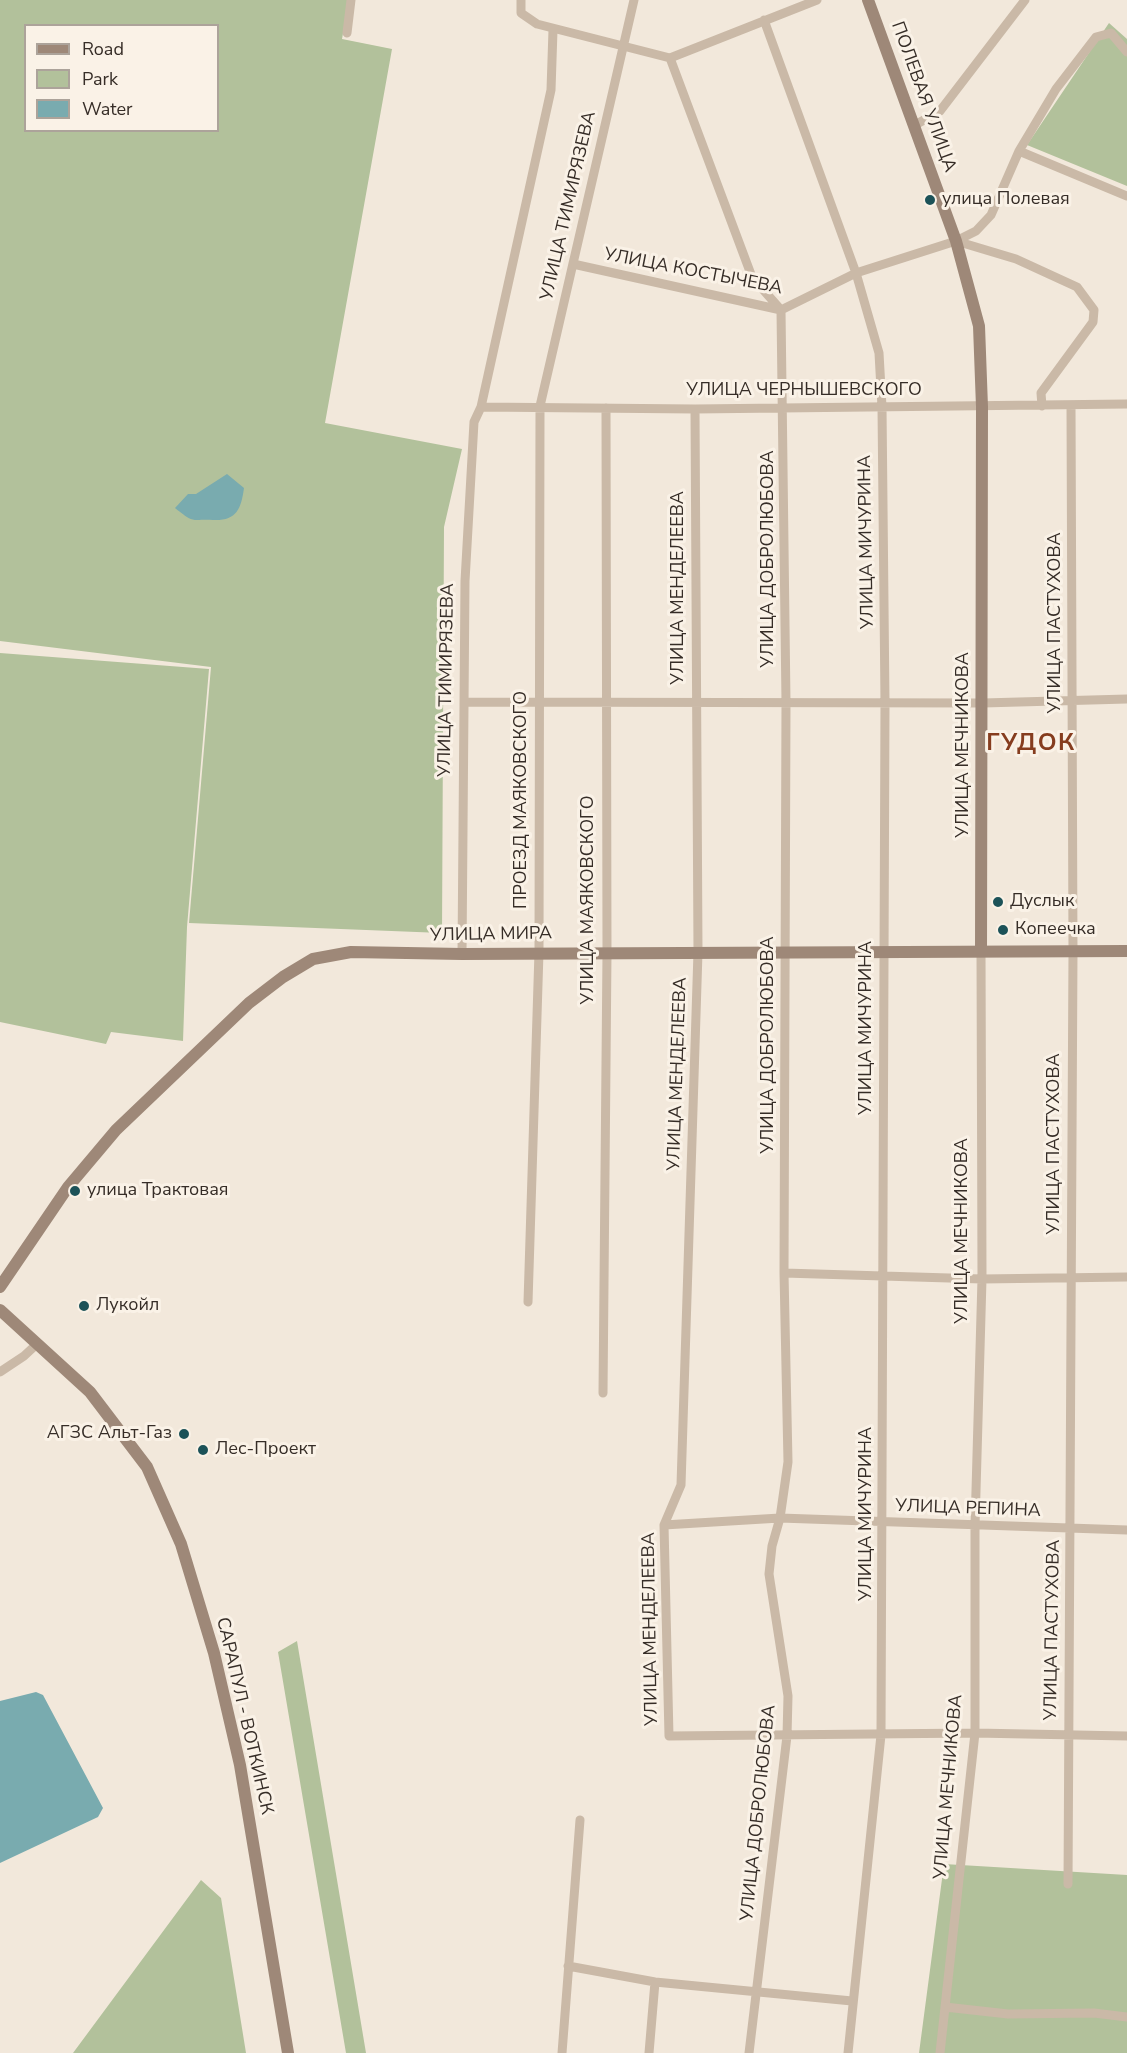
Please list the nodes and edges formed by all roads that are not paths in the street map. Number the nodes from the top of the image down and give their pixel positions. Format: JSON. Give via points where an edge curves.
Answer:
{"nodes":[{"id":1,"x":351,"y":0,"type":"edge"},
{"id":2,"x":521,"y":0,"type":"edge"},
{"id":3,"x":634,"y":0,"type":"edge"},
{"id":4,"x":817,"y":0,"type":"edge"},
{"id":5,"x":868,"y":0,"type":"edge"},
{"id":6,"x":1025,"y":0,"type":"edge"},
{"id":7,"x":764,"y":20,"type":"junction"},
{"id":8,"x":553,"y":30,"type":"junction"},
{"id":9,"x":347,"y":33,"type":"dead end"},
{"id":10,"x":623,"y":48,"type":"junction"},
{"id":11,"x":1127,"y":52,"type":"edge"},
{"id":12,"x":670,"y":58,"type":"junction"},
{"id":13,"x":915,"y":125,"type":"junction"},
{"id":14,"x":1019,"y":152,"type":"junction"},
{"id":15,"x":1127,"y":196,"type":"edge"},
{"id":16,"x":956,"y":241,"type":"junction"},
{"id":17,"x":573,"y":264,"type":"junction"},
{"id":18,"x":856,"y":273,"type":"junction"},
{"id":19,"x":782,"y":310,"type":"junction"},
{"id":20,"x":1127,"y":404,"type":"edge"},
{"id":21,"x":1042,"y":405,"type":"junction"},
{"id":22,"x":1071,"y":405,"type":"junction"},
{"id":23,"x":540,"y":406,"type":"junction"},
{"id":24,"x":481,"y":407,"type":"junction"},
{"id":25,"x":882,"y":407,"type":"junction"},
{"id":26,"x":982,"y":407,"type":"junction"},
{"id":27,"x":606,"y":408,"type":"junction"},
{"id":28,"x":784,"y":408,"type":"junction"},
{"id":29,"x":695,"y":409,"type":"junction"},
{"id":30,"x":1127,"y":699,"type":"edge"},
{"id":31,"x":1073,"y":701,"type":"junction"},
{"id":32,"x":466,"y":702,"type":"junction"},
{"id":33,"x":537,"y":702,"type":"junction"},
{"id":34,"x":696,"y":702,"type":"junction"},
{"id":35,"x":786,"y":702,"type":"junction"},
{"id":36,"x":885,"y":703,"type":"junction"},
{"id":37,"x":983,"y":703,"type":"junction"},
{"id":38,"x":604,"y":704,"type":"junction"},
{"id":39,"x":981,"y":950,"type":"junction"},
{"id":40,"x":883,"y":951,"type":"junction"},
{"id":41,"x":1073,"y":951,"type":"junction"},
{"id":42,"x":1127,"y":951,"type":"edge"},
{"id":43,"x":539,"y":952,"type":"junction"},
{"id":44,"x":698,"y":952,"type":"junction"},
{"id":45,"x":607,"y":953,"type":"junction"},
{"id":46,"x":785,"y":953,"type":"junction"},
{"id":47,"x":462,"y":954,"type":"junction"},
{"id":48,"x":784,"y":1273,"type":"junction"},
{"id":49,"x":884,"y":1275,"type":"junction"},
{"id":50,"x":1127,"y":1277,"type":"edge"},
{"id":51,"x":1071,"y":1278,"type":"junction"},
{"id":52,"x":982,"y":1279,"type":"junction"},
{"id":53,"x":0,"y":1287,"type":"edge"},
{"id":54,"x":528,"y":1302,"type":"dead end"},
{"id":55,"x":0,"y":1310,"type":"edge"},
{"id":56,"x":38,"y":1343,"type":"junction"},
{"id":57,"x":0,"y":1372,"type":"edge"},
{"id":58,"x":603,"y":1393,"type":"dead end"},
{"id":59,"x":780,"y":1518,"type":"junction"},
{"id":60,"x":884,"y":1523,"type":"junction"},
{"id":61,"x":663,"y":1525,"type":"junction"},
{"id":62,"x":975,"y":1526,"type":"junction"},
{"id":63,"x":1071,"y":1529,"type":"junction"},
{"id":64,"x":1127,"y":1530,"type":"edge"},
{"id":65,"x":975,"y":1733,"type":"junction"},
{"id":66,"x":881,"y":1735,"type":"junction"},
{"id":67,"x":787,"y":1736,"type":"junction"},
{"id":68,"x":1068,"y":1736,"type":"junction"},
{"id":69,"x":1127,"y":1736,"type":"edge"},
{"id":70,"x":580,"y":1820,"type":"dead end"},
{"id":71,"x":1068,"y":1884,"type":"dead end"},
{"id":72,"x":568,"y":1966,"type":"junction"},
{"id":73,"x":655,"y":1983,"type":"junction"},
{"id":74,"x":755,"y":1992,"type":"junction"},
{"id":75,"x":852,"y":2001,"type":"junction"},
{"id":76,"x":945,"y":2007,"type":"junction"},
{"id":77,"x":1127,"y":2017,"type":"edge"},
{"id":78,"x":288,"y":2053,"type":"edge"},
{"id":79,"x":562,"y":2053,"type":"edge"},
{"id":80,"x":649,"y":2053,"type":"edge"},
{"id":81,"x":749,"y":2053,"type":"edge"},
{"id":82,"x":848,"y":2053,"type":"edge"},
{"id":83,"x":940,"y":2053,"type":"edge"}],
"edges":[{"from":1,"to":9,"type":"street"},
{"from":2,"to":8,"type":"street","via":[[521,13],[528,20]]},
{"from":3,"to":10,"type":"street","name":"УЛИЦА ТИМИРЯЗЕВА"},
{"from":4,"to":7,"type":"street"},
{"from":5,"to":13,"type":"main road","name":"ПОЛЕВАЯ УЛИЦА"},
{"from":6,"to":13,"type":"street","via":[[940,111]]},
{"from":7,"to":12,"type":"street"},
{"from":7,"to":18,"type":"street","name":"УЛИЦА МИЧУРИНА"},
{"from":8,"to":10,"type":"street"},
{"from":8,"to":24,"type":"street","name":"УЛИЦА ТИМИРЯЗЕВА","via":[[551,90]]},
{"from":10,"to":12,"type":"street"},
{"from":10,"to":17,"type":"street","name":"УЛИЦА ТИМИРЯЗЕВА"},
{"from":11,"to":14,"type":"street","via":[[1111,33],[1096,37],[1056,89]]},
{"from":12,"to":19,"type":"street","via":[[752,277]]},
{"from":13,"to":16,"type":"main road","name":"ПОЛЕВАЯ УЛИЦА"},
{"from":14,"to":15,"type":"street"},
{"from":14,"to":16,"type":"street","via":[[991,215],[975,231]]},
{"from":16,"to":18,"type":"street","name":"УЛИЦА КОСТЫЧЕВА"},
{"from":16,"to":21,"type":"street","via":[[1016,259],[1077,287],[1094,310],[1093,322],[1041,393]]},
{"from":16,"to":26,"type":"main road","name":"ПОЛЕВАЯ УЛИЦА","via":[[979,326]]},
{"from":17,"to":19,"type":"street","name":"УЛИЦА КОСТЫЧЕВА"},
{"from":17,"to":23,"type":"street","name":"УЛИЦА ТИМИРЯЗЕВА"},
{"from":18,"to":19,"type":"street","name":"УЛИЦА КОСТЫЧЕВА"},
{"from":18,"to":25,"type":"street","name":"УЛИЦА МИЧУРИНА","via":[[879,353]]},
{"from":19,"to":28,"type":"street","name":"УЛИЦА ДОБРОЛЮБОВА"},
{"from":20,"to":22,"type":"street","name":"УЛИЦА ЧЕРНЫШЕВСКОГО"},
{"from":21,"to":22,"type":"street","name":"УЛИЦА ЧЕРНЫШЕВСКОГО"},
{"from":21,"to":26,"type":"street","name":"УЛИЦА ЧЕРНЫШЕВСКОГО"},
{"from":22,"to":31,"type":"street","name":"УЛИЦА ПАСТУХОВА"},
{"from":23,"to":24,"type":"street","name":"УЛИЦА ЧЕРНЫШЕВСКОГО"},
{"from":23,"to":27,"type":"street","name":"УЛИЦА ЧЕРНЫШЕВСКОГО"},
{"from":23,"to":33,"type":"street","name":"ПРОЕЗД МАЯКОВСКОГО"},
{"from":24,"to":32,"type":"street","name":"УЛИЦА ТИМИРЯЗЕВА","via":[[474,422],[467,503]]},
{"from":25,"to":26,"type":"street","name":"УЛИЦА ЧЕРНЫШЕВСКОГО"},
{"from":25,"to":28,"type":"street","name":"УЛИЦА ЧЕРНЫШЕВСКОГО"},
{"from":25,"to":36,"type":"street","name":"УЛИЦА МИЧУРИНА"},
{"from":26,"to":37,"type":"main road","name":"УЛИЦА МЕЧНИКОВА"},
{"from":27,"to":29,"type":"street","name":"УЛИЦА ЧЕРНЫШЕВСКОГО"},
{"from":27,"to":38,"type":"street","name":"УЛИЦА МАЯКОВСКОГО"},
{"from":28,"to":29,"type":"street","name":"УЛИЦА ЧЕРНЫШЕВСКОГО"},
{"from":28,"to":35,"type":"street","name":"УЛИЦА ДОБРОЛЮБОВА"},
{"from":29,"to":34,"type":"street","name":"УЛИЦА МЕНДЕЛЕЕВА"},
{"from":30,"to":31,"type":"street"},
{"from":31,"to":37,"type":"street"},
{"from":31,"to":41,"type":"street","name":"УЛИЦА ПАСТУХОВА"},
{"from":32,"to":33,"type":"street"},
{"from":32,"to":47,"type":"street","name":"УЛИЦА ТИМИРЯЗЕВА"},
{"from":33,"to":38,"type":"street"},
{"from":33,"to":43,"type":"street","name":"ПРОЕЗД МАЯКОВСКОГО"},
{"from":34,"to":35,"type":"street"},
{"from":34,"to":38,"type":"street"},
{"from":34,"to":44,"type":"street","name":"УЛИЦА МЕНДЕЛЕЕВА"},
{"from":35,"to":36,"type":"street"},
{"from":35,"to":46,"type":"street","name":"УЛИЦА ДОБРОЛЮБОВА"},
{"from":36,"to":37,"type":"street"},
{"from":36,"to":40,"type":"street","name":"УЛИЦА МИЧУРИНА"},
{"from":37,"to":39,"type":"main road","name":"УЛИЦА МЕЧНИКОВА"},
{"from":38,"to":45,"type":"street","name":"УЛИЦА МАЯКОВСКОГО"},
{"from":39,"to":40,"type":"main road","name":"УЛИЦА МИРА"},
{"from":39,"to":41,"type":"main road","name":"УЛИЦА МИРА"},
{"from":39,"to":52,"type":"street","name":"УЛИЦА МЕЧНИКОВА"},
{"from":40,"to":46,"type":"main road","name":"УЛИЦА МИРА"},
{"from":40,"to":49,"type":"street","name":"УЛИЦА МИЧУРИНА"},
{"from":41,"to":42,"type":"main road","name":"УЛИЦА МИРА"},
{"from":41,"to":51,"type":"street","name":"УЛИЦА ПАСТУХОВА"},
{"from":43,"to":45,"type":"main road","name":"УЛИЦА МИРА"},
{"from":43,"to":47,"type":"main road","name":"УЛИЦА МИРА"},
{"from":43,"to":54,"type":"street","name":"ПРОЕЗД МАЯКОВСКОГО"},
{"from":44,"to":45,"type":"main road","name":"УЛИЦА МИРА"},
{"from":44,"to":46,"type":"main road","name":"УЛИЦА МИРА"},
{"from":44,"to":61,"type":"street","name":"УЛИЦА МЕНДЕЛЕЕВА","via":[[681,1485]]},
{"from":45,"to":58,"type":"street","name":"УЛИЦА МАЯКОВСКОГО"},
{"from":46,"to":48,"type":"street","name":"УЛИЦА ДОБРОЛЮБОВА"},
{"from":47,"to":53,"type":"main road","name":"УЛИЦА МИРА","via":[[351,952],[313,959],[283,977],[249,1003],[116,1130],[68,1186]]},
{"from":48,"to":49,"type":"street"},
{"from":48,"to":59,"type":"street","name":"УЛИЦА ДОБРОЛЮБОВА","via":[[788,1462]]},
{"from":49,"to":52,"type":"street"},
{"from":49,"to":60,"type":"street","name":"УЛИЦА МИЧУРИНА"},
{"from":50,"to":51,"type":"street"},
{"from":51,"to":52,"type":"street"},
{"from":51,"to":63,"type":"street","name":"УЛИЦА ПАСТУХОВА"},
{"from":52,"to":62,"type":"street","name":"УЛИЦА МЕЧНИКОВА"},
{"from":55,"to":56,"type":"main road","name":"САРАПУЛ - ВОТКИНСК"},
{"from":56,"to":57,"type":"street"},
{"from":56,"to":78,"type":"main road","name":"САРАПУЛ - ВОТКИНСК","via":[[90,1392],[147,1467],[181,1544],[214,1653],[240,1764]]},
{"from":59,"to":60,"type":"street","name":"УЛИЦА РЕПИНА"},
{"from":59,"to":61,"type":"street","name":"УЛИЦА РЕПИНА"},
{"from":59,"to":67,"type":"street","name":"УЛИЦА ДОБРОЛЮБОВА","via":[[769,1574],[788,1696]]},
{"from":60,"to":62,"type":"street","name":"УЛИЦА РЕПИНА"},
{"from":60,"to":66,"type":"street","name":"УЛИЦА МИЧУРИНА"},
{"from":61,"to":67,"type":"street","name":"УЛИЦА МЕНДЕЛЕЕВА","via":[[669,1736]]},
{"from":62,"to":63,"type":"street","name":"УЛИЦА РЕПИНА"},
{"from":62,"to":65,"type":"street","name":"УЛИЦА МЕЧНИКОВА"},
{"from":63,"to":64,"type":"street","name":"УЛИЦА РЕПИНА"},
{"from":63,"to":68,"type":"street","name":"УЛИЦА ПАСТУХОВА"},
{"from":65,"to":66,"type":"street"},
{"from":65,"to":68,"type":"street"},
{"from":65,"to":76,"type":"street","name":"УЛИЦА МЕЧНИКОВА"},
{"from":66,"to":67,"type":"street"},
{"from":66,"to":75,"type":"street","name":"УЛИЦА МИЧУРИНА"},
{"from":67,"to":74,"type":"street","name":"УЛИЦА ДОБРОЛЮБОВА"},
{"from":68,"to":69,"type":"street"},
{"from":68,"to":71,"type":"street","name":"УЛИЦА ПАСТУХОВА"},
{"from":70,"to":72,"type":"street"},
{"from":72,"to":73,"type":"street"},
{"from":72,"to":79,"type":"street"},
{"from":73,"to":74,"type":"street"},
{"from":73,"to":80,"type":"street"},
{"from":74,"to":75,"type":"street"},
{"from":74,"to":81,"type":"street","name":"УЛИЦА ДОБРОЛЮБОВА"},
{"from":75,"to":82,"type":"street","name":"УЛИЦА МИЧУРИНА"},
{"from":76,"to":77,"type":"street","via":[[1008,2014],[1094,2013]]},
{"from":76,"to":83,"type":"street","name":"УЛИЦА МЕЧНИКОВА"}]}
